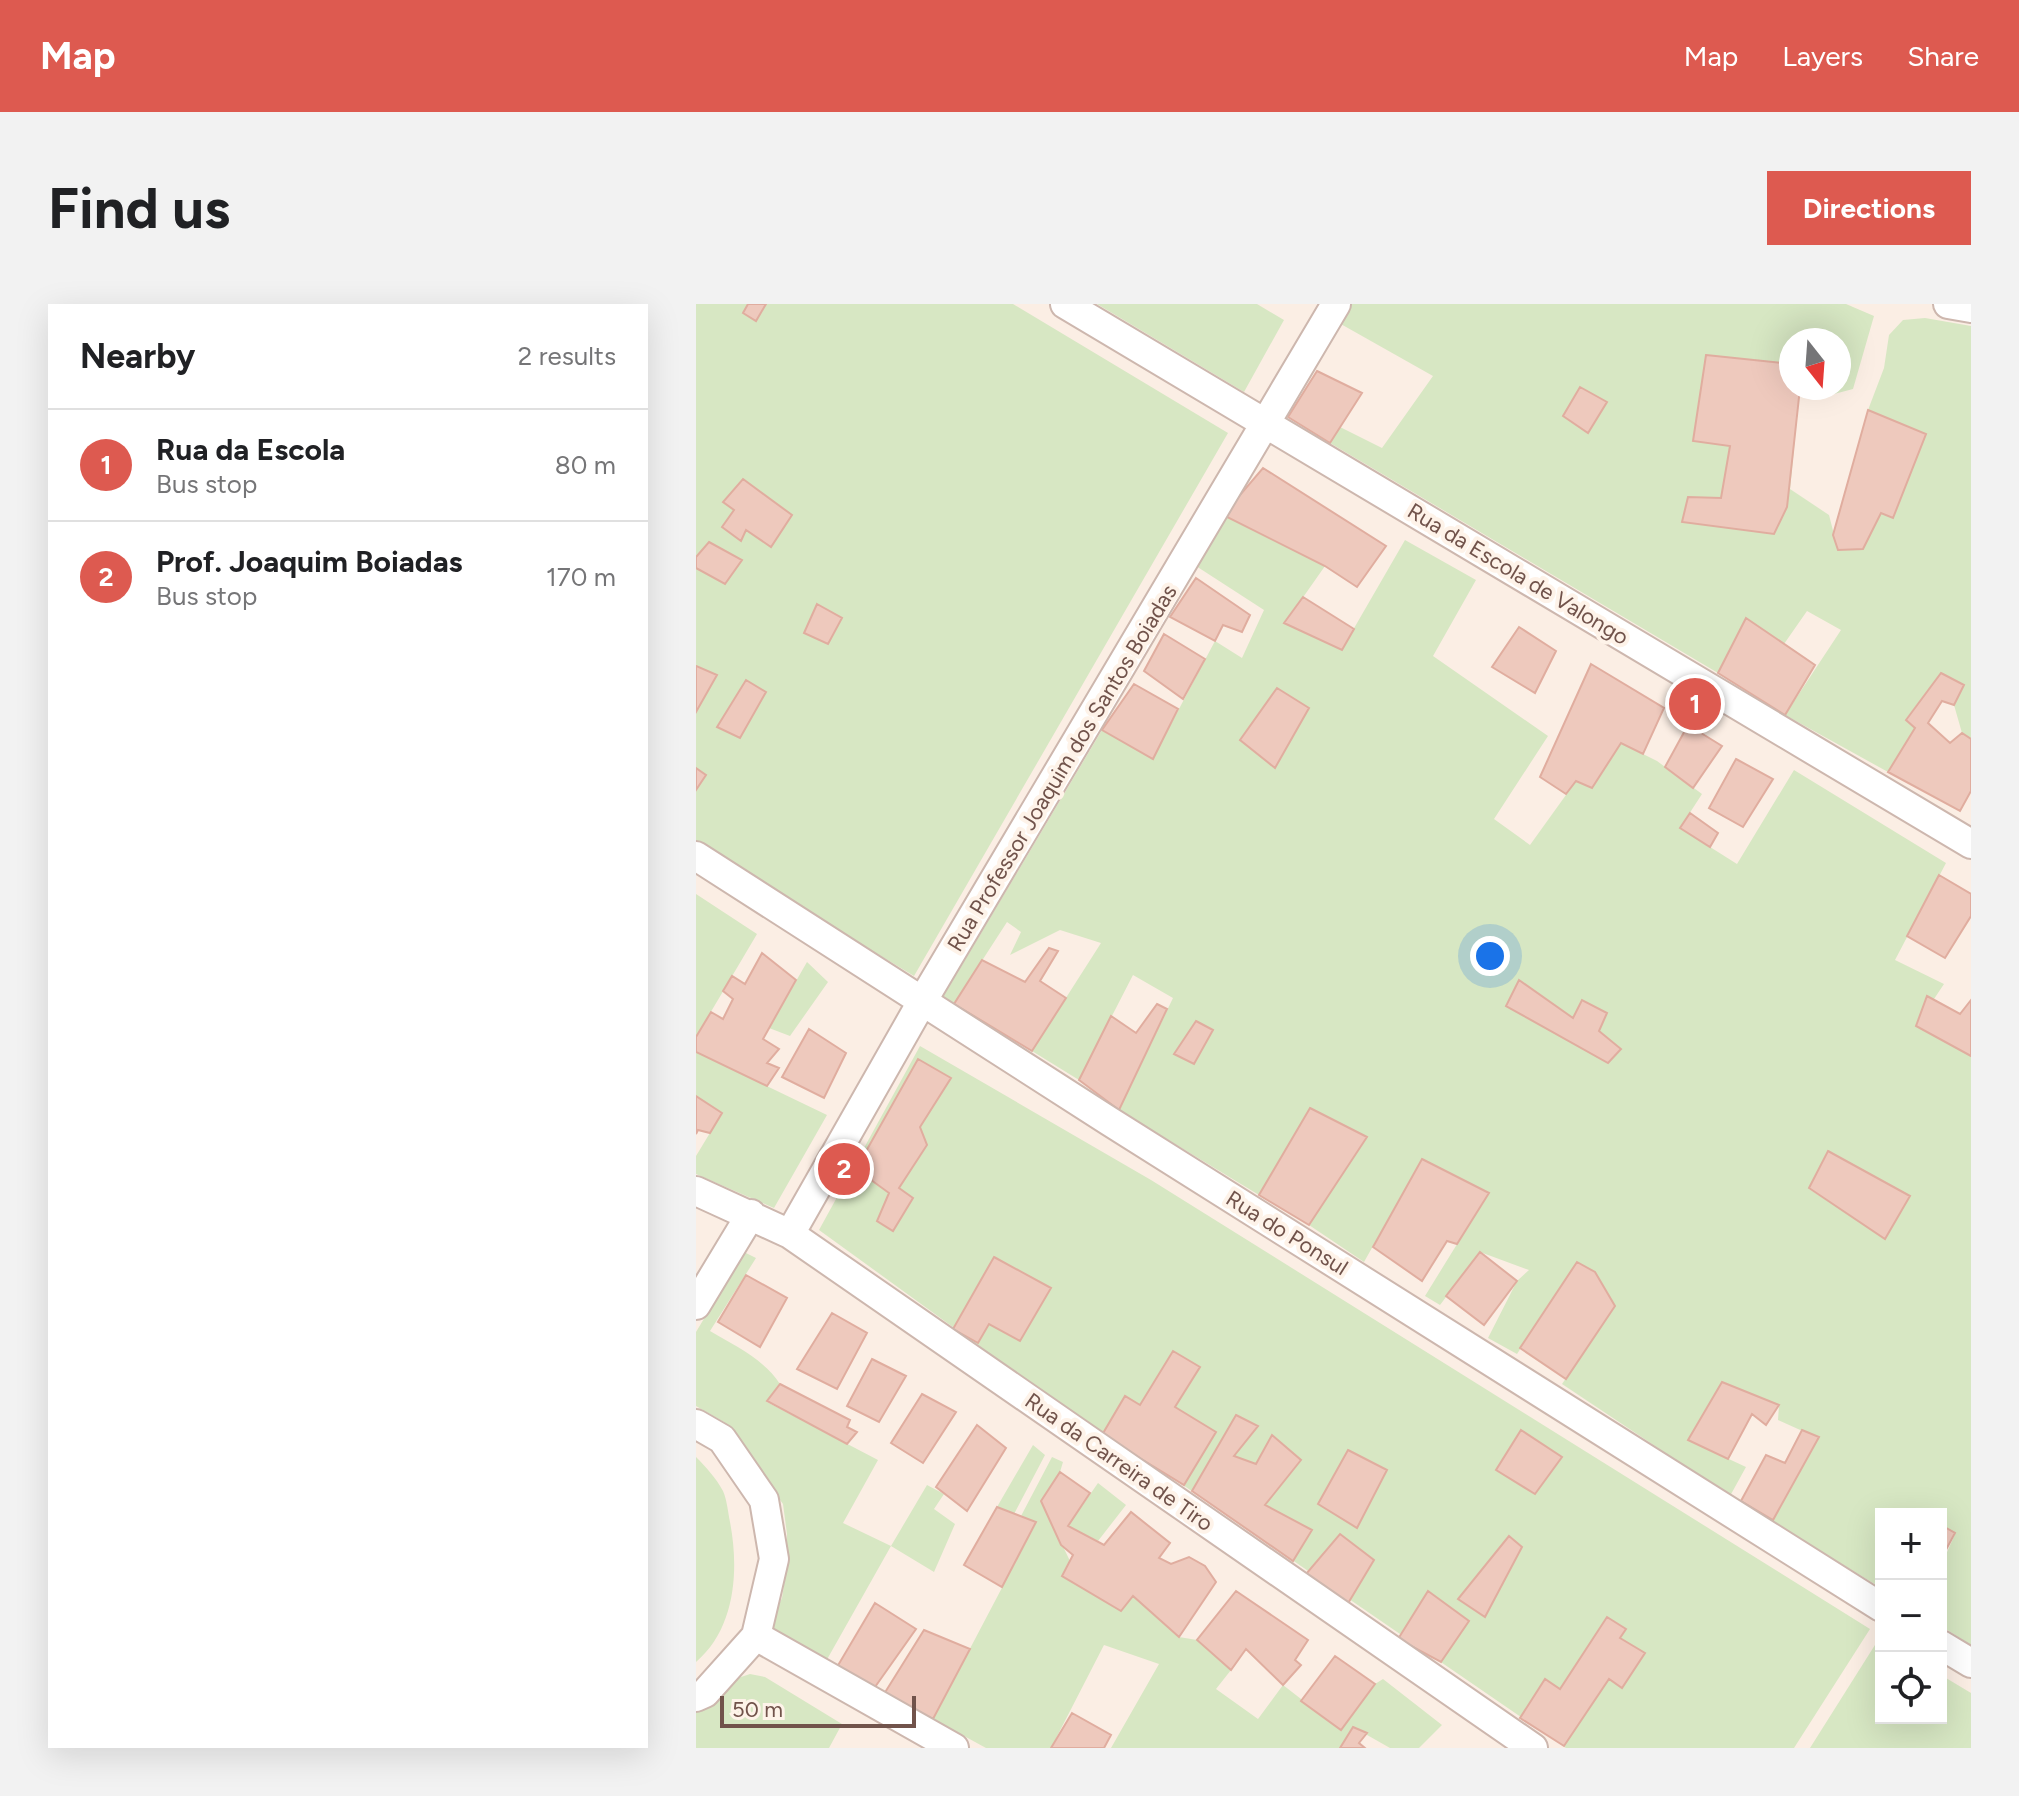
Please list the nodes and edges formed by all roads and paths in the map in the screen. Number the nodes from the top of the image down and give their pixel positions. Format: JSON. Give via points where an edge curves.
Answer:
{"nodes":[{"id":1,"x":1065,"y":304,"type":"edge"},
{"id":2,"x":1336,"y":304,"type":"edge"},
{"id":3,"x":1948,"y":304,"type":"edge"},
{"id":4,"x":1971,"y":308,"type":"edge"},
{"id":5,"x":1267,"y":424,"type":"junction"},
{"id":6,"x":1971,"y":844,"type":"edge"},
{"id":7,"x":696,"y":856,"type":"edge"},
{"id":8,"x":923,"y":1000,"type":"junction"},
{"id":9,"x":696,"y":1191,"type":"edge"},
{"id":10,"x":751,"y":1214,"type":"junction"},
{"id":11,"x":790,"y":1234,"type":"junction"},
{"id":12,"x":696,"y":1305,"type":"edge"},
{"id":13,"x":696,"y":1424,"type":"edge"},
{"id":14,"x":1875,"y":1603,"type":"edge"},
{"id":15,"x":756,"y":1636,"type":"junction"},
{"id":16,"x":1947,"y":1649,"type":"edge"},
{"id":17,"x":1971,"y":1663,"type":"edge"},
{"id":18,"x":696,"y":1697,"type":"edge"},
{"id":19,"x":954,"y":1748,"type":"edge"},
{"id":20,"x":1533,"y":1748,"type":"edge"}],
"edges":[{"from":1,"to":5,"type":"street","name":"Rua da Escola de Valongo"},
{"from":2,"to":5,"type":"street","name":"Rua Professor Joaquim dos Santos Boiadas"},
{"from":3,"to":4,"type":"street"},
{"from":5,"to":6,"type":"street","name":"Rua da Escola de Valongo"},
{"from":5,"to":8,"type":"street","name":"Rua Professor Joaquim dos Santos Boiadas"},
{"from":7,"to":8,"type":"street","name":"Rua do Ponsul"},
{"from":8,"to":11,"type":"street","name":"Rua Professor Joaquim dos Santos Boiadas"},
{"from":8,"to":14,"type":"street","name":"Rua do Ponsul"},
{"from":9,"to":10,"type":"street","name":"Rua da Carreira de Tiro"},
{"from":10,"to":11,"type":"street","name":"Rua da Carreira de Tiro"},
{"from":10,"to":12,"type":"street"},
{"from":11,"to":20,"type":"street","name":"Rua da Carreira de Tiro"},
{"from":13,"to":15,"type":"street","via":[[722,1439],[764,1500],[774,1559]]},
{"from":15,"to":18,"type":"street"},
{"from":15,"to":19,"type":"street"},
{"from":16,"to":17,"type":"street"}]}
